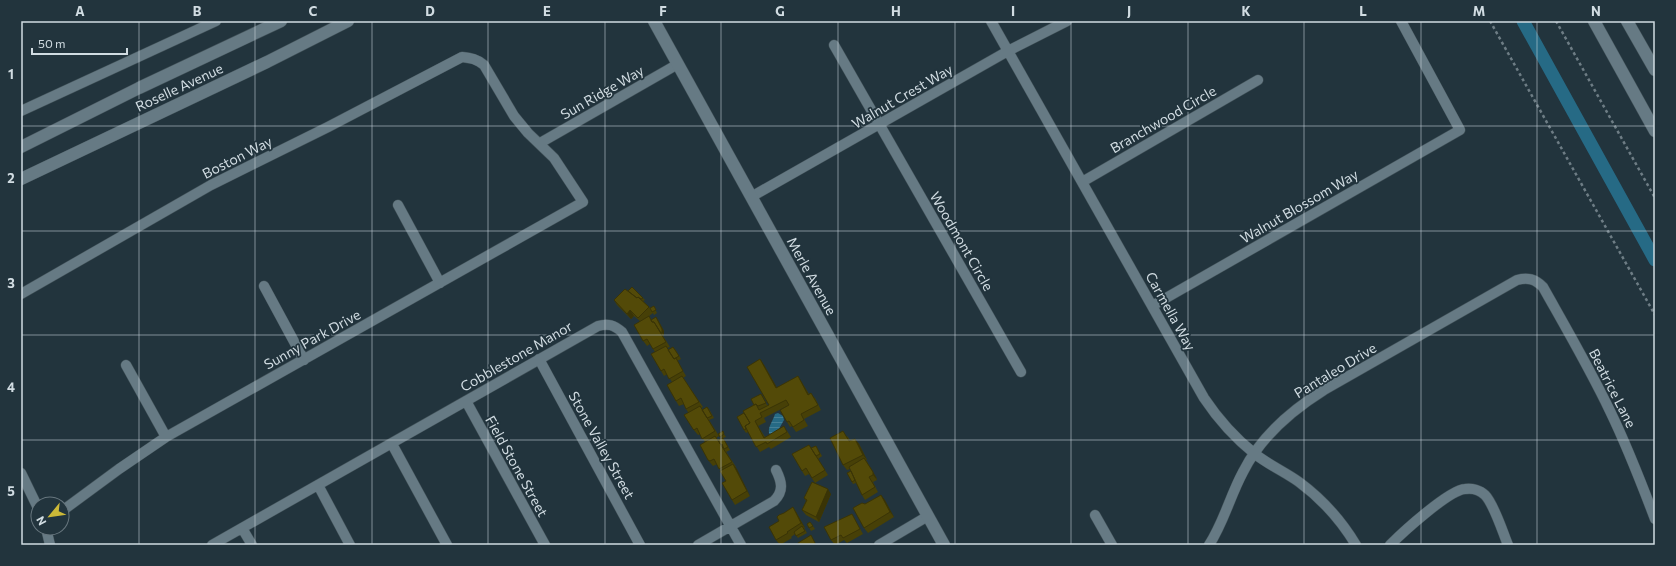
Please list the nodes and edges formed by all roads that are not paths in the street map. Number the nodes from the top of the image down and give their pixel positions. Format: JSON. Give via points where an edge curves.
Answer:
{"nodes":[{"id":1,"x":216,"y":21,"type":"edge"},
{"id":2,"x":281,"y":21,"type":"edge"},
{"id":3,"x":348,"y":21,"type":"edge"},
{"id":4,"x":654,"y":21,"type":"edge"},
{"id":5,"x":991,"y":21,"type":"edge"},
{"id":6,"x":1067,"y":21,"type":"edge"},
{"id":7,"x":1401,"y":21,"type":"edge"},
{"id":8,"x":1594,"y":21,"type":"edge"},
{"id":9,"x":1628,"y":21,"type":"edge"},
{"id":10,"x":205,"y":23,"type":"edge"},
{"id":11,"x":834,"y":46,"type":"dead end"},
{"id":12,"x":1008,"y":51,"type":"junction"},
{"id":13,"x":678,"y":64,"type":"junction"},
{"id":14,"x":1655,"y":70,"type":"edge"},
{"id":15,"x":1258,"y":80,"type":"dead end"},
{"id":16,"x":21,"y":112,"type":"edge"},
{"id":17,"x":879,"y":124,"type":"junction"},
{"id":18,"x":1655,"y":131,"type":"edge"},
{"id":19,"x":540,"y":143,"type":"junction"},
{"id":20,"x":21,"y":147,"type":"edge"},
{"id":21,"x":21,"y":179,"type":"edge"},
{"id":22,"x":1082,"y":182,"type":"junction"},
{"id":23,"x":751,"y":197,"type":"junction"},
{"id":24,"x":398,"y":205,"type":"dead end"},
{"id":25,"x":1531,"y":279,"type":"joint"},
{"id":26,"x":440,"y":283,"type":"junction"},
{"id":27,"x":264,"y":286,"type":"dead end"},
{"id":28,"x":21,"y":294,"type":"edge"},
{"id":29,"x":1152,"y":306,"type":"junction"},
{"id":30,"x":539,"y":359,"type":"junction"},
{"id":31,"x":304,"y":360,"type":"junction"},
{"id":32,"x":126,"y":365,"type":"dead end"},
{"id":33,"x":1021,"y":372,"type":"dead end"},
{"id":34,"x":466,"y":401,"type":"junction"},
{"id":35,"x":166,"y":437,"type":"junction"},
{"id":36,"x":392,"y":444,"type":"junction"},
{"id":37,"x":1254,"y":454,"type":"junction"},
{"id":38,"x":776,"y":470,"type":"dead end"},
{"id":39,"x":21,"y":473,"type":"edge"},
{"id":40,"x":318,"y":485,"type":"junction"},
{"id":41,"x":32,"y":496,"type":"edge"},
{"id":42,"x":70,"y":504,"type":"edge"},
{"id":43,"x":1095,"y":515,"type":"dead end"},
{"id":44,"x":928,"y":516,"type":"junction"},
{"id":45,"x":1655,"y":519,"type":"edge"},
{"id":46,"x":730,"y":527,"type":"junction"},
{"id":47,"x":242,"y":528,"type":"junction"},
{"id":48,"x":212,"y":545,"type":"edge"},
{"id":49,"x":252,"y":545,"type":"edge"},
{"id":50,"x":350,"y":545,"type":"edge"},
{"id":51,"x":447,"y":545,"type":"edge"},
{"id":52,"x":545,"y":545,"type":"edge"},
{"id":53,"x":640,"y":545,"type":"edge"},
{"id":54,"x":698,"y":545,"type":"edge"},
{"id":55,"x":741,"y":545,"type":"edge"},
{"id":56,"x":879,"y":545,"type":"edge"},
{"id":57,"x":944,"y":545,"type":"edge"},
{"id":58,"x":1112,"y":545,"type":"edge"},
{"id":59,"x":1209,"y":545,"type":"edge"},
{"id":60,"x":1356,"y":545,"type":"edge"},
{"id":61,"x":1390,"y":545,"type":"edge"},
{"id":62,"x":1508,"y":545,"type":"edge"}],
"edges":[{"from":1,"to":10,"type":"street"},
{"from":2,"to":20,"type":"main road","name":"Roselle Avenue"},
{"from":3,"to":21,"type":"main road","name":"Roselle Avenue"},
{"from":4,"to":13,"type":"main road","name":"Merle Avenue"},
{"from":5,"to":12,"type":"street","name":"Carmella Way"},
{"from":6,"to":12,"type":"street","name":"Walnut Crest Way"},
{"from":7,"to":29,"type":"street","name":"Walnut Blossom Way","via":[[1460,130]]},
{"from":8,"to":18,"type":"main road"},
{"from":9,"to":14,"type":"main road"},
{"from":10,"to":16,"type":"street"},
{"from":11,"to":17,"type":"street","name":"Woodmont Circle"},
{"from":12,"to":17,"type":"street","name":"Walnut Crest Way"},
{"from":12,"to":22,"type":"street","name":"Carmella Way"},
{"from":13,"to":19,"type":"street","name":"Sun Ridge Way"},
{"from":13,"to":23,"type":"main road","name":"Merle Avenue"},
{"from":15,"to":22,"type":"street","name":"Branchwood Circle"},
{"from":17,"to":23,"type":"street","name":"Walnut Crest Way"},
{"from":17,"to":33,"type":"street","name":"Woodmont Circle"},
{"from":19,"to":26,"type":"street","name":"Sunny Park Drive","via":[[554,158],[583,202]]},
{"from":19,"to":28,"type":"street","name":"Boston Way","via":[[514,116],[484,65],[471,58],[457,59],[211,185]]},
{"from":22,"to":29,"type":"street","name":"Carmella Way"},
{"from":23,"to":44,"type":"main road","name":"Merle Avenue"},
{"from":24,"to":26,"type":"street"},
{"from":25,"to":37,"type":"street","name":"Pantaleo Drive","via":[[1517,280],[1318,394],[1286,418]]},
{"from":25,"to":45,"type":"street","name":"Beatrice Lane","via":[[1543,287],[1589,370],[1635,467]]},
{"from":26,"to":31,"type":"street","name":"Sunny Park Drive"},
{"from":27,"to":31,"type":"street"},
{"from":29,"to":37,"type":"street","name":"Carmella Way","via":[[1215,414]]},
{"from":30,"to":34,"type":"street","name":"Cobblestone Manor"},
{"from":30,"to":46,"type":"street","name":"Cobblestone Manor","via":[[603,324],[622,332]]},
{"from":30,"to":53,"type":"street","name":"Stone Valley Street"},
{"from":31,"to":35,"type":"street","name":"Sunny Park Drive"},
{"from":32,"to":35,"type":"street"},
{"from":34,"to":36,"type":"street","name":"Cobblestone Manor"},
{"from":34,"to":52,"type":"street","name":"Field Stone Street"},
{"from":35,"to":42,"type":"street","name":"Sunny Park Drive"},
{"from":36,"to":40,"type":"street","name":"Cobblestone Manor"},
{"from":36,"to":51,"type":"street"},
{"from":37,"to":59,"type":"street","name":"Pantaleo Drive","via":[[1243,470]]},
{"from":37,"to":60,"type":"street","name":"Carmella Way","via":[[1316,495],[1334,514]]},
{"from":38,"to":46,"type":"street","via":[[782,489],[778,497]]},
{"from":39,"to":41,"type":"street"},
{"from":40,"to":47,"type":"street","name":"Cobblestone Manor"},
{"from":40,"to":50,"type":"street"},
{"from":43,"to":58,"type":"street"},
{"from":44,"to":56,"type":"street"},
{"from":44,"to":57,"type":"main road","name":"Merle Avenue"},
{"from":46,"to":54,"type":"street"},
{"from":46,"to":55,"type":"street","name":"Cobblestone Manor"},
{"from":47,"to":48,"type":"street","name":"Cobblestone Manor"},
{"from":47,"to":49,"type":"street"},
{"from":61,"to":62,"type":"street","via":[[1431,509],[1465,488],[1475,489],[1486,496]]}]}
